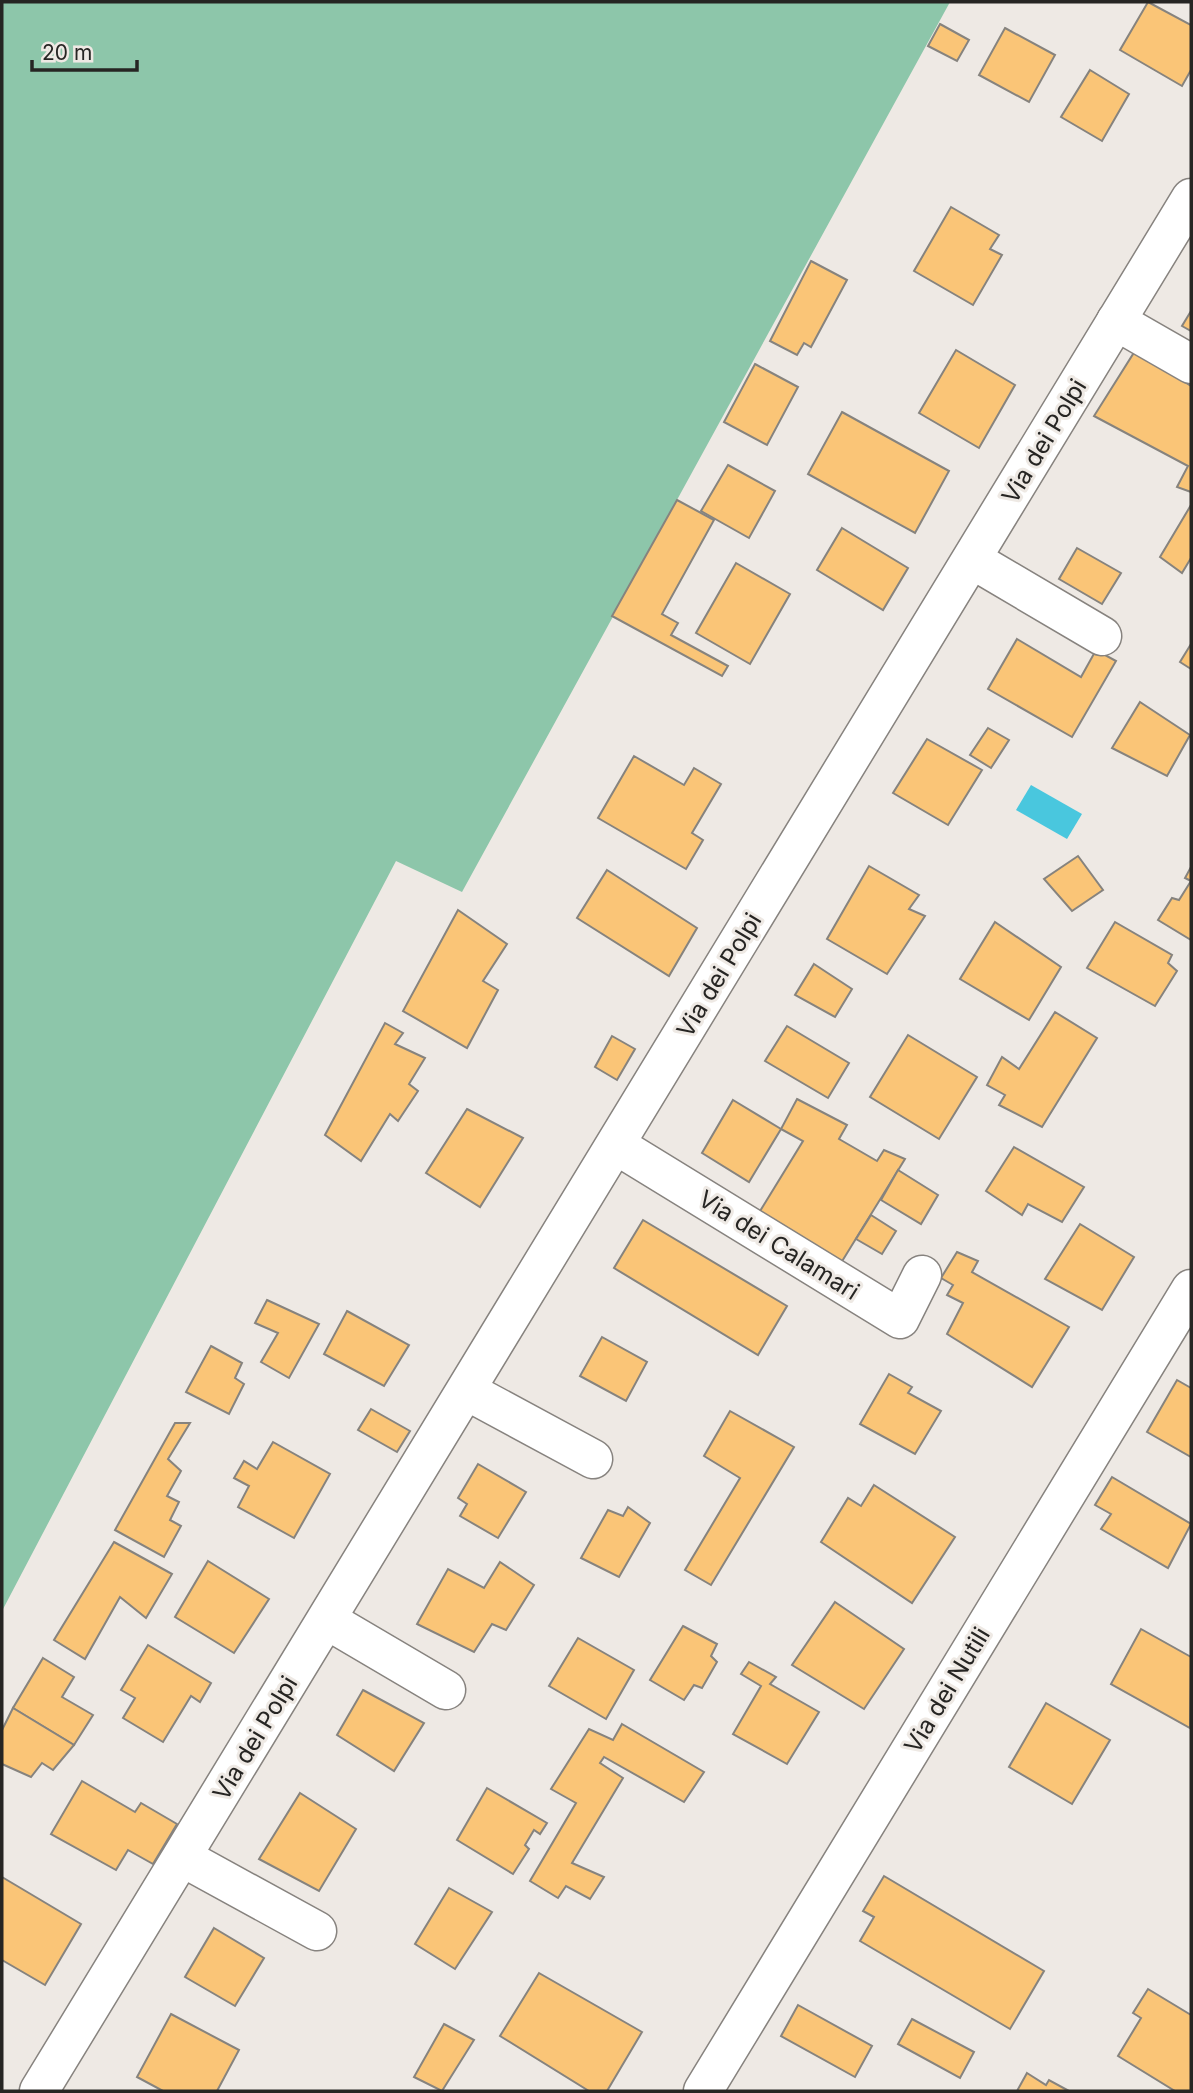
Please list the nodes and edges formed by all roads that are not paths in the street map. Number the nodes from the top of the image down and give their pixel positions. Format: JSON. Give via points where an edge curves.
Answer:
{"nodes":[{"id":1,"x":1191,"y":198,"type":"edge"},
{"id":2,"x":1116,"y":321,"type":"junction"},
{"id":3,"x":1191,"y":364,"type":"edge"},
{"id":4,"x":973,"y":560,"type":"junction"},
{"id":5,"x":1102,"y":636,"type":"dead end"},
{"id":6,"x":616,"y":1145,"type":"junction"},
{"id":7,"x":922,"y":1275,"type":"dead end"},
{"id":8,"x":1191,"y":1289,"type":"edge"},
{"id":9,"x":467,"y":1391,"type":"junction"},
{"id":10,"x":593,"y":1459,"type":"dead end"},
{"id":11,"x":327,"y":1620,"type":"junction"},
{"id":12,"x":446,"y":1690,"type":"dead end"},
{"id":13,"x":182,"y":1857,"type":"junction"},
{"id":14,"x":317,"y":1931,"type":"dead end"},
{"id":15,"x":39,"y":2091,"type":"edge"},
{"id":16,"x":704,"y":2091,"type":"edge"}],
"edges":[{"from":1,"to":2,"type":"street","name":"Via dei Polpi"},
{"from":2,"to":3,"type":"street"},
{"from":2,"to":4,"type":"street","name":"Via dei Polpi"},
{"from":4,"to":5,"type":"street"},
{"from":4,"to":6,"type":"street","name":"Via dei Polpi"},
{"from":6,"to":7,"type":"street","name":"Via dei Calamari","via":[[900,1319]]},
{"from":6,"to":9,"type":"street","name":"Via dei Polpi"},
{"from":8,"to":16,"type":"street","name":"Via dei Nutili"},
{"from":9,"to":10,"type":"street"},
{"from":9,"to":11,"type":"street","name":"Via dei Polpi"},
{"from":11,"to":12,"type":"street"},
{"from":11,"to":13,"type":"street","name":"Via dei Polpi"},
{"from":13,"to":14,"type":"street"},
{"from":13,"to":15,"type":"street","name":"Via dei Polpi"}]}
